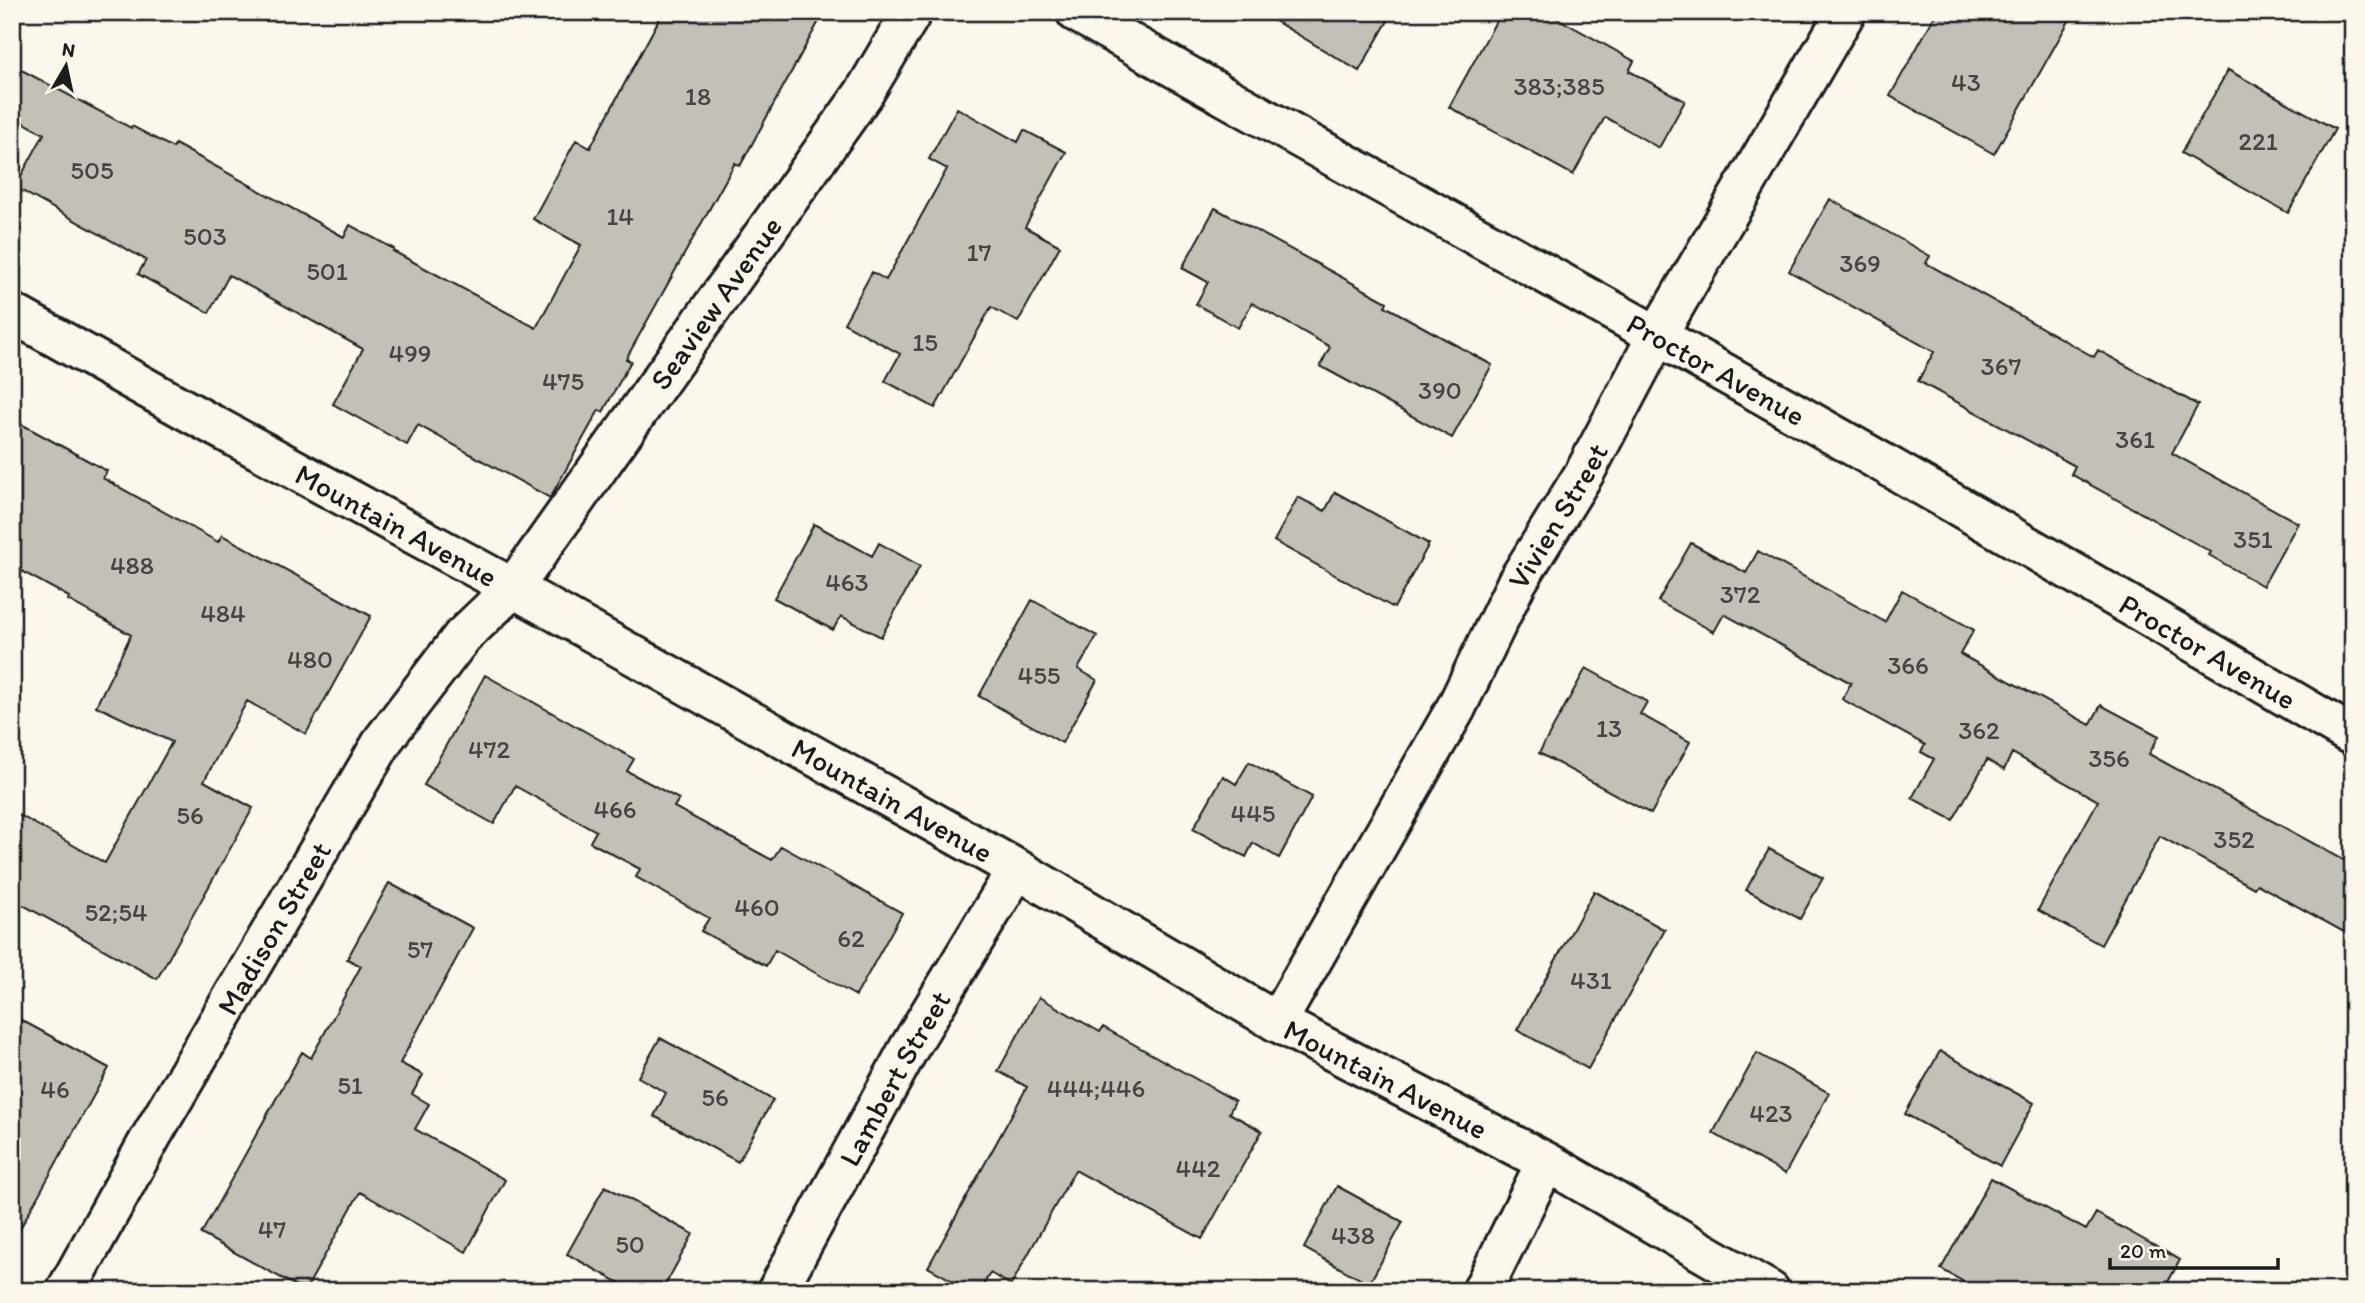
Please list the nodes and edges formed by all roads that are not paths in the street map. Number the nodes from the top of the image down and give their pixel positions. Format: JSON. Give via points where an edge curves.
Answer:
{"nodes":[{"id":1,"x":912,"y":12,"type":"edge"},
{"id":2,"x":1076,"y":12,"type":"edge"},
{"id":3,"x":1846,"y":12,"type":"edge"},
{"id":4,"x":12,"y":313,"type":"edge"},
{"id":5,"x":1657,"y":336,"type":"junction"},
{"id":6,"x":513,"y":588,"type":"junction"},
{"id":7,"x":2353,"y":736,"type":"edge"},
{"id":8,"x":1017,"y":869,"type":"junction"},
{"id":9,"x":1277,"y":1022,"type":"junction"},
{"id":10,"x":1546,"y":1162,"type":"junction"},
{"id":11,"x":66,"y":1291,"type":"edge"},
{"id":12,"x":778,"y":1291,"type":"edge"},
{"id":13,"x":1482,"y":1291,"type":"edge"},
{"id":14,"x":1770,"y":1291,"type":"edge"}],
"edges":[{"from":1,"to":6,"type":"street","name":"Seaview Avenue","via":[[864,93]]},
{"from":2,"to":5,"type":"street","name":"Proctor Avenue"},
{"from":3,"to":5,"type":"street","name":"Vivien Street"},
{"from":4,"to":6,"type":"street","name":"Mountain Avenue"},
{"from":5,"to":7,"type":"street","name":"Proctor Avenue"},
{"from":5,"to":9,"type":"street","name":"Vivien Street","via":[[1585,472],[1517,582],[1456,708]]},
{"from":6,"to":8,"type":"street","name":"Mountain Avenue"},
{"from":6,"to":11,"type":"street","name":"Madison Street","via":[[462,637],[384,739]]},
{"from":8,"to":9,"type":"street","name":"Mountain Avenue"},
{"from":8,"to":12,"type":"street","name":"Lambert Street","via":[[909,1048]]},
{"from":9,"to":10,"type":"street","name":"Mountain Avenue"},
{"from":10,"to":13,"type":"street"},
{"from":10,"to":14,"type":"street","name":"Mountain Avenue"}]}
